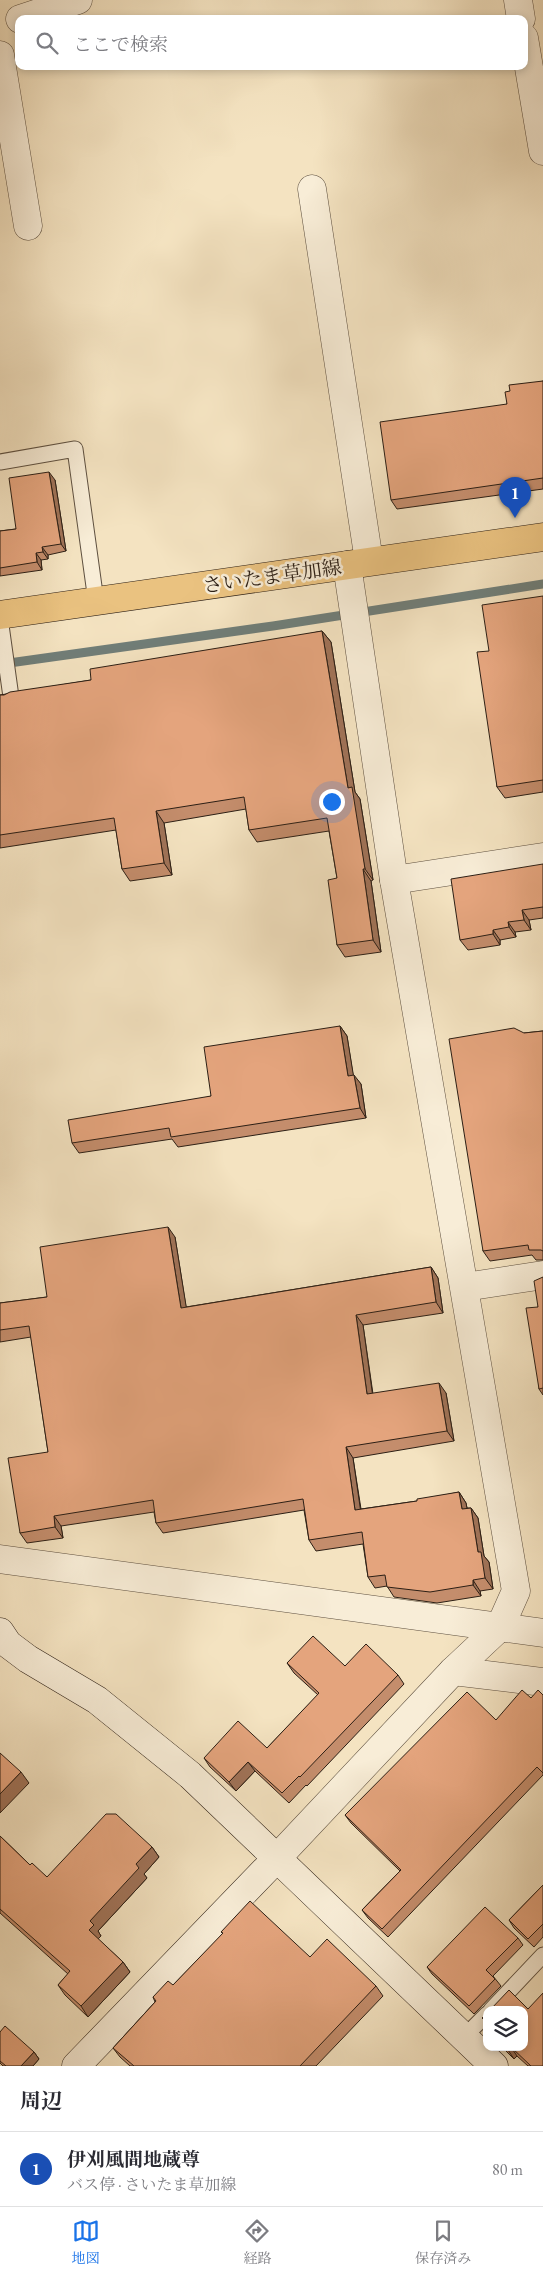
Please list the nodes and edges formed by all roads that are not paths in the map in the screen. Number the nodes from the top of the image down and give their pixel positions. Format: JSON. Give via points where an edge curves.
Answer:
{"nodes":[{"id":1,"x":78,"y":0,"type":"edge"},
{"id":2,"x":518,"y":0,"type":"edge"},
{"id":3,"x":32,"y":15,"type":"edge"},
{"id":4,"x":520,"y":15,"type":"edge"},
{"id":5,"x":15,"y":20,"type":"edge"},
{"id":6,"x":0,"y":25,"type":"edge"},
{"id":7,"x":0,"y":54,"type":"edge"},
{"id":8,"x":528,"y":62,"type":"edge"},
{"id":9,"x":543,"y":151,"type":"edge"},
{"id":10,"x":312,"y":188,"type":"dead end"},
{"id":11,"x":28,"y":226,"type":"dead end"},
{"id":12,"x":0,"y":462,"type":"edge"},
{"id":13,"x":543,"y":537,"type":"edge"},
{"id":14,"x":358,"y":563,"type":"junction"},
{"id":15,"x":96,"y":600,"type":"junction"},
{"id":16,"x":0,"y":616,"type":"edge"},
{"id":17,"x":11,"y":697,"type":"edge"},
{"id":18,"x":543,"y":857,"type":"edge"},
{"id":19,"x":394,"y":880,"type":"junction"},
{"id":20,"x":543,"y":1275,"type":"edge"},
{"id":21,"x":465,"y":1287,"type":"junction"},
{"id":22,"x":0,"y":1559,"type":"edge"},
{"id":23,"x":500,"y":1627,"type":"junction"},
{"id":24,"x":0,"y":1632,"type":"edge"},
{"id":25,"x":543,"y":1633,"type":"edge"},
{"id":26,"x":453,"y":1671,"type":"junction"},
{"id":27,"x":543,"y":1682,"type":"edge"},
{"id":28,"x":277,"y":1858,"type":"junction"},
{"id":29,"x":543,"y":1955,"type":"edge"},
{"id":30,"x":495,"y":2006,"type":"edge"},
{"id":31,"x":483,"y":2018,"type":"edge"},
{"id":32,"x":464,"y":2037,"type":"junction"},
{"id":33,"x":76,"y":2066,"type":"edge"},
{"id":34,"x":494,"y":2066,"type":"edge"}],
"edges":[{"from":1,"to":3,"type":"street"},
{"from":2,"to":4,"type":"street"},
{"from":5,"to":6,"type":"street"},
{"from":7,"to":11,"type":"street"},
{"from":8,"to":9,"type":"street"},
{"from":10,"to":14,"type":"street"},
{"from":12,"to":15,"type":"lane","via":[[75,449]]},
{"from":13,"to":14,"type":"main road","name":"さいたま草加線"},
{"from":14,"to":15,"type":"main road","name":"さいたま草加線"},
{"from":14,"to":19,"type":"street","via":[[352,599]]},
{"from":15,"to":16,"type":"main road","name":"さいたま草加線"},
{"from":16,"to":17,"type":"lane"},
{"from":18,"to":19,"type":"street"},
{"from":19,"to":21,"type":"street"},
{"from":20,"to":21,"type":"street"},
{"from":21,"to":23,"type":"street","via":[[516,1591]]},
{"from":22,"to":23,"type":"street"},
{"from":23,"to":25,"type":"street"},
{"from":23,"to":26,"type":"street"},
{"from":24,"to":28,"type":"street","via":[[8,1644],[97,1700],[190,1775]]},
{"from":26,"to":27,"type":"street"},
{"from":26,"to":28,"type":"street"},
{"from":28,"to":32,"type":"street"},
{"from":28,"to":33,"type":"street"},
{"from":29,"to":30,"type":"lane"},
{"from":31,"to":32,"type":"lane"},
{"from":32,"to":34,"type":"street"}]}
